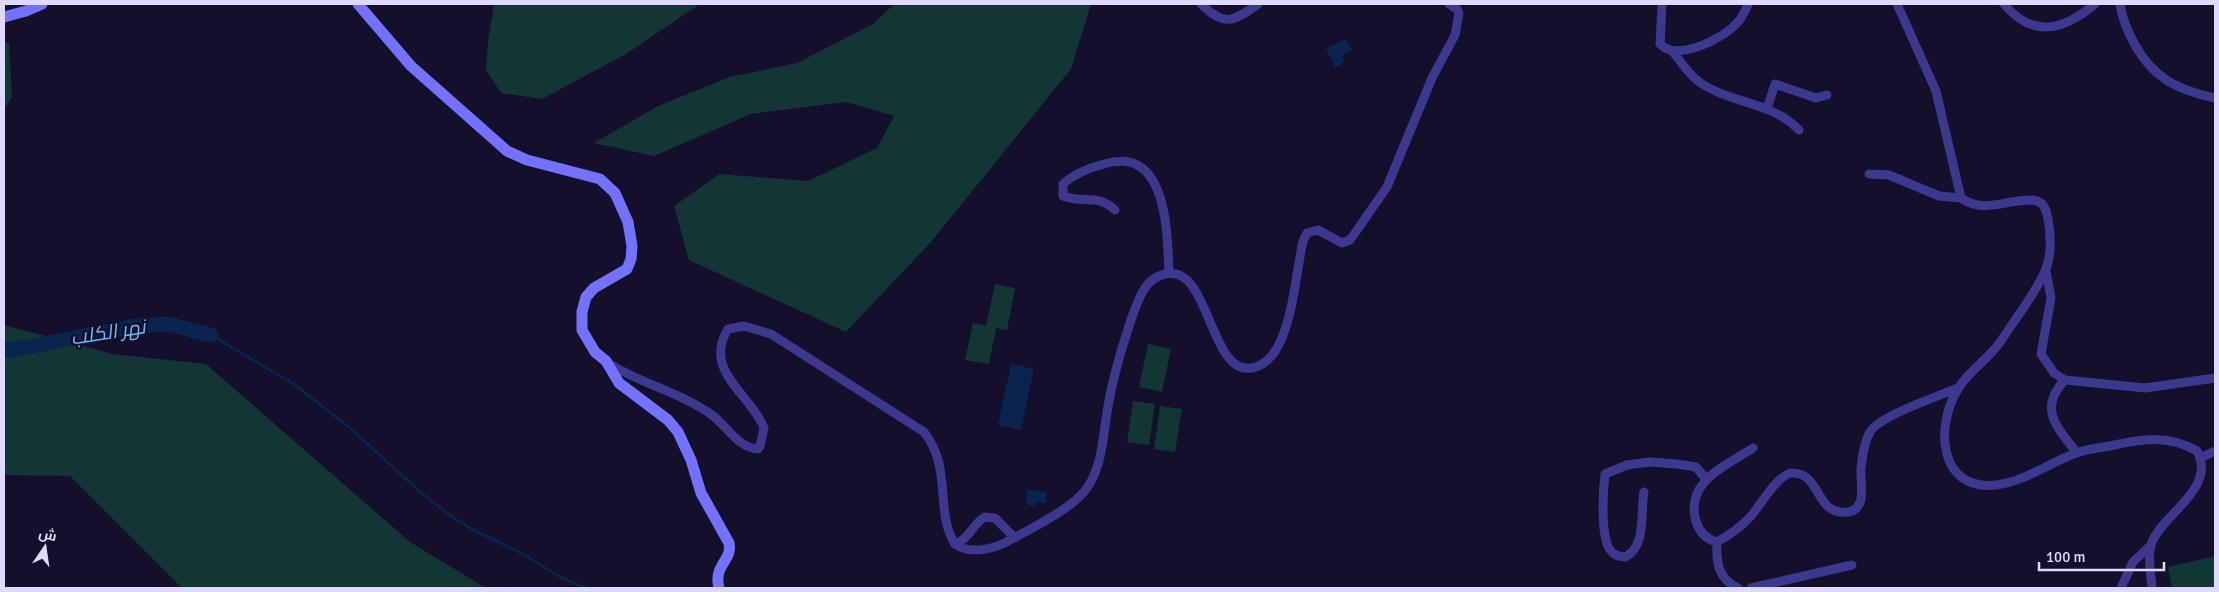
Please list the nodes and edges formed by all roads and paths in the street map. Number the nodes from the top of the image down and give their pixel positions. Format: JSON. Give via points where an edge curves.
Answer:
{"nodes":[{"id":1,"x":42,"y":4,"type":"edge"},
{"id":2,"x":358,"y":4,"type":"edge"},
{"id":3,"x":1201,"y":4,"type":"edge"},
{"id":4,"x":1258,"y":4,"type":"edge"},
{"id":5,"x":1449,"y":4,"type":"edge"},
{"id":6,"x":1662,"y":4,"type":"edge"},
{"id":7,"x":1748,"y":4,"type":"edge"},
{"id":8,"x":1897,"y":4,"type":"edge"},
{"id":9,"x":2004,"y":4,"type":"edge"},
{"id":10,"x":2095,"y":4,"type":"edge"},
{"id":11,"x":2120,"y":4,"type":"edge"},
{"id":12,"x":1246,"y":7,"type":"edge"},
{"id":13,"x":4,"y":17,"type":"edge"},
{"id":14,"x":1673,"y":52,"type":"junction"},
{"id":15,"x":1827,"y":95,"type":"dead end"},
{"id":16,"x":2215,"y":98,"type":"edge"},
{"id":17,"x":1767,"y":109,"type":"junction"},
{"id":18,"x":1799,"y":130,"type":"dead end"},
{"id":19,"x":1869,"y":174,"type":"dead end"},
{"id":20,"x":1961,"y":198,"type":"junction"},
{"id":21,"x":1115,"y":210,"type":"dead end"},
{"id":22,"x":2046,"y":271,"type":"junction"},
{"id":23,"x":1169,"y":273,"type":"junction"},
{"id":24,"x":606,"y":361,"type":"junction"},
{"id":25,"x":2215,"y":378,"type":"edge"},
{"id":26,"x":2065,"y":380,"type":"junction"},
{"id":27,"x":1958,"y":388,"type":"junction"},
{"id":28,"x":1753,"y":448,"type":"dead end"},
{"id":29,"x":2215,"y":451,"type":"edge"},
{"id":30,"x":2077,"y":453,"type":"junction"},
{"id":31,"x":2200,"y":458,"type":"junction"},
{"id":32,"x":1706,"y":479,"type":"junction"},
{"id":33,"x":1644,"y":492,"type":"dead end"},
{"id":34,"x":1015,"y":538,"type":"junction"},
{"id":35,"x":1717,"y":542,"type":"junction"},
{"id":36,"x":955,"y":544,"type":"junction"},
{"id":37,"x":2151,"y":544,"type":"junction"},
{"id":38,"x":1852,"y":565,"type":"dead end"},
{"id":39,"x":719,"y":588,"type":"edge"},
{"id":40,"x":1738,"y":588,"type":"edge"},
{"id":41,"x":1751,"y":588,"type":"edge"},
{"id":42,"x":2121,"y":588,"type":"edge"},
{"id":43,"x":2152,"y":588,"type":"edge"}],
"edges":[{"from":1,"to":13,"type":"street"},
{"from":2,"to":24,"type":"street","via":[[411,66],[506,151],[527,160],[600,179],[616,193],[628,222],[631,259],[622,273],[594,288],[586,297],[582,312],[582,330],[594,352]]},
{"from":3,"to":12,"type":"street","via":[[1221,20],[1235,18]]},
{"from":4,"to":12,"type":"street"},
{"from":5,"to":23,"type":"street","via":[[1459,13],[1457,30],[1429,85],[1387,187],[1350,240],[1342,242],[1318,230],[1307,233],[1287,325],[1269,359],[1253,368],[1233,362],[1224,352],[1191,284]]},
{"from":6,"to":14,"type":"street","via":[[1660,44]]},
{"from":7,"to":14,"type":"street","via":[[1732,28],[1694,48]]},
{"from":8,"to":20,"type":"street","via":[[1936,91]]},
{"from":9,"to":10,"type":"street","via":[[2023,21],[2044,28],[2071,21]]},
{"from":11,"to":16,"type":"street","via":[[2136,45],[2158,74],[2174,84]]},
{"from":14,"to":17,"type":"street","via":[[1699,82]]},
{"from":15,"to":17,"type":"street","via":[[1816,98],[1775,84]]},
{"from":17,"to":18,"type":"street","via":[[1785,117]]},
{"from":19,"to":20,"type":"street","via":[[1889,175],[1933,194]]},
{"from":20,"to":22,"type":"street","via":[[1977,206],[2032,200],[2041,202],[2050,226]]},
{"from":21,"to":23,"type":"street","via":[[1098,199],[1063,196],[1063,184],[1078,173],[1109,162],[1127,161],[1144,170],[1156,184],[1164,206]]},
{"from":22,"to":26,"type":"street","via":[[2051,298],[2041,354],[2054,373]]},
{"from":22,"to":27,"type":"street","via":[[1998,346]]},
{"from":23,"to":34,"type":"street","via":[[1150,280],[1132,317],[1114,375],[1099,457],[1087,489],[1074,501]]},
{"from":24,"to":36,"type":"street","via":[[630,377],[700,408],[719,420],[742,444],[758,449],[764,428],[729,379],[720,357],[720,342],[728,329],[744,326],[772,334],[924,432],[938,453],[948,532]]},
{"from":24,"to":39,"type":"street","via":[[619,383],[668,420],[692,460],[701,493],[729,544],[730,552],[718,570]]},
{"from":25,"to":26,"type":"street","via":[[2144,388]]},
{"from":26,"to":30,"type":"street","via":[[2055,394],[2051,412],[2057,428]]},
{"from":27,"to":30,"type":"street","via":[[1949,407],[1943,439],[1951,465],[1958,475],[1967,480],[1988,485],[2007,483]]},
{"from":27,"to":35,"type":"street","via":[[1885,418],[1870,431],[1863,449],[1862,497],[1854,511],[1830,509],[1807,477],[1790,473],[1781,479],[1742,525]]},
{"from":28,"to":32,"type":"street"},
{"from":29,"to":31,"type":"street"},
{"from":30,"to":31,"type":"street","via":[[2158,438],[2185,444],[2197,451]]},
{"from":31,"to":37,"type":"street","via":[[2201,473],[2195,488]]},
{"from":32,"to":33,"type":"street","via":[[1696,467],[1650,462],[1627,464],[1606,474],[1603,491],[1605,533],[1609,550],[1615,555],[1625,557],[1635,549],[1640,539]]},
{"from":32,"to":35,"type":"street","via":[[1697,494],[1694,514],[1704,535]]},
{"from":34,"to":36,"type":"street","via":[[1001,546],[984,549]]},
{"from":34,"to":36,"type":"street","via":[[995,518],[986,517]]},
{"from":35,"to":40,"type":"street","via":[[1722,578]]},
{"from":37,"to":42,"type":"street","via":[[2132,562]]},
{"from":37,"to":43,"type":"street"},
{"from":38,"to":41,"type":"street"}]}
